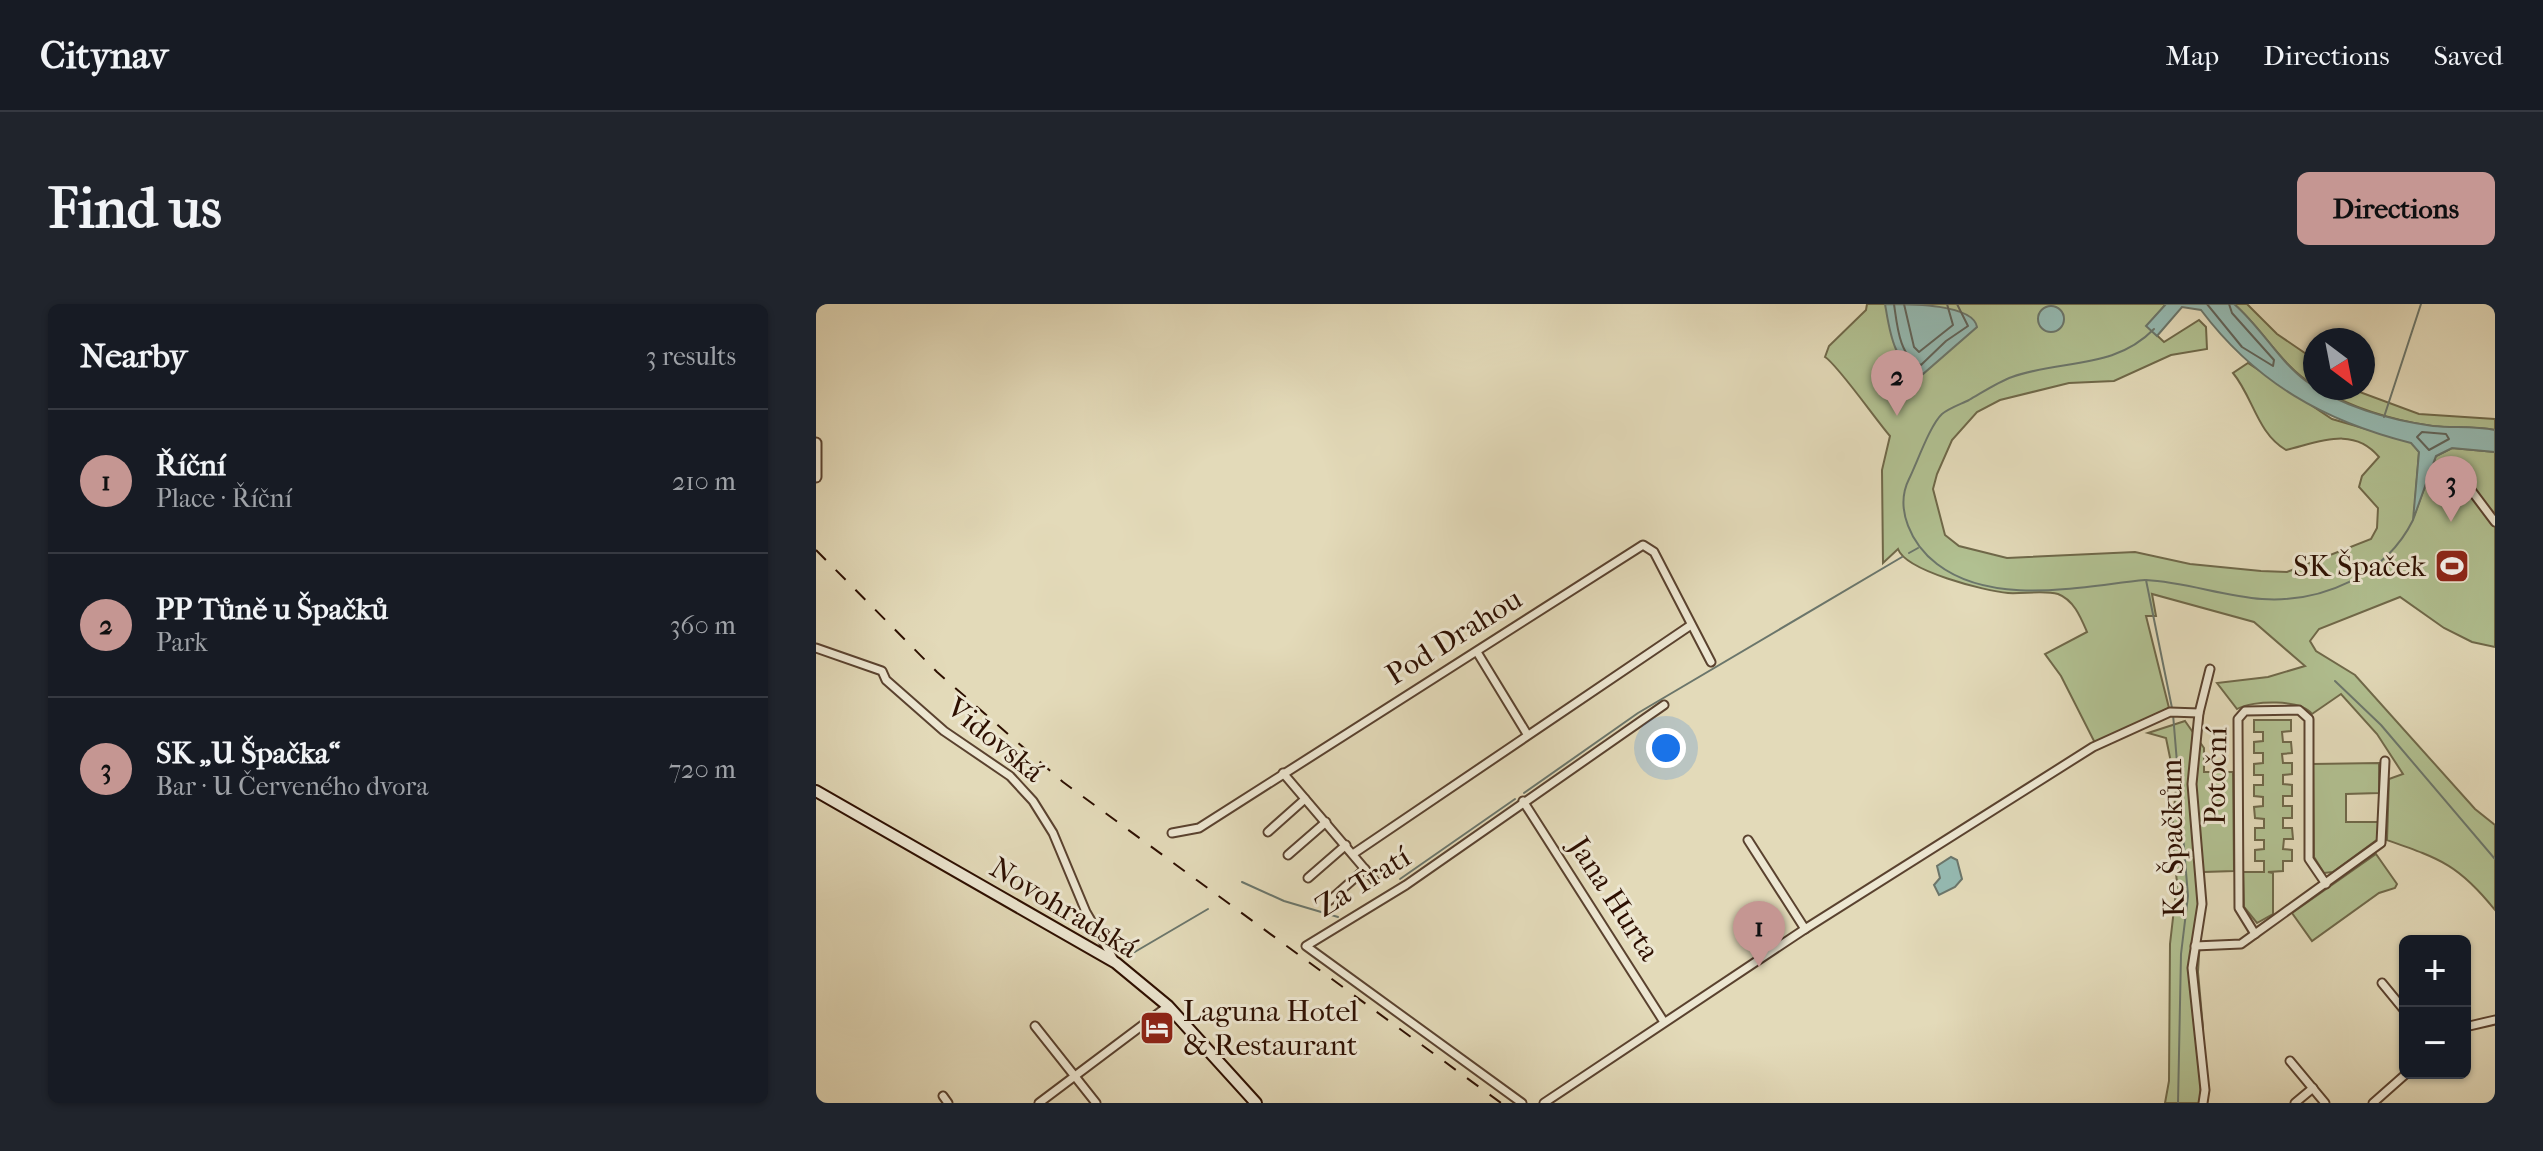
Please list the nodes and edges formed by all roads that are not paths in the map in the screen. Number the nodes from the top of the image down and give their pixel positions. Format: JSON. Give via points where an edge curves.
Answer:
{"nodes":[{"id":1,"x":816,"y":443,"type":"edge"},
{"id":2,"x":2443,"y":464,"type":"dead end"},
{"id":3,"x":816,"y":477,"type":"edge"},
{"id":4,"x":2495,"y":522,"type":"edge"},
{"id":5,"x":1691,"y":625,"type":"junction"},
{"id":6,"x":816,"y":648,"type":"edge"},
{"id":7,"x":1477,"y":652,"type":"junction"},
{"id":8,"x":1711,"y":662,"type":"dead end"},
{"id":9,"x":2210,"y":669,"type":"dead end"},
{"id":10,"x":1664,"y":705,"type":"dead end"},
{"id":11,"x":2199,"y":713,"type":"junction"},
{"id":12,"x":1527,"y":734,"type":"junction"},
{"id":13,"x":2385,"y":761,"type":"dead end"},
{"id":14,"x":1283,"y":773,"type":"junction"},
{"id":15,"x":816,"y":791,"type":"edge"},
{"id":16,"x":1305,"y":799,"type":"junction"},
{"id":17,"x":1523,"y":801,"type":"junction"},
{"id":18,"x":1326,"y":822,"type":"junction"},
{"id":19,"x":1268,"y":832,"type":"dead end"},
{"id":20,"x":1172,"y":833,"type":"dead end"},
{"id":21,"x":1748,"y":840,"type":"dead end"},
{"id":22,"x":1346,"y":845,"type":"junction"},
{"id":23,"x":1353,"y":854,"type":"junction"},
{"id":24,"x":1288,"y":855,"type":"dead end"},
{"id":25,"x":1365,"y":869,"type":"junction"},
{"id":26,"x":1308,"y":878,"type":"dead end"},
{"id":27,"x":1375,"y":881,"type":"dead end"},
{"id":28,"x":2326,"y":884,"type":"junction"},
{"id":29,"x":1329,"y":901,"type":"dead end"},
{"id":30,"x":1805,"y":929,"type":"junction"},
{"id":31,"x":2255,"y":934,"type":"junction"},
{"id":32,"x":2195,"y":946,"type":"junction"},
{"id":33,"x":1116,"y":963,"type":"junction"},
{"id":34,"x":2382,"y":983,"type":"dead end"},
{"id":35,"x":2397,"y":1001,"type":"joint"},
{"id":36,"x":1168,"y":1006,"type":"junction"},
{"id":37,"x":2402,"y":1007,"type":"edge"},
{"id":38,"x":2495,"y":1020,"type":"edge"},
{"id":39,"x":1664,"y":1022,"type":"junction"},
{"id":40,"x":1035,"y":1026,"type":"dead end"},
{"id":41,"x":2471,"y":1026,"type":"edge"},
{"id":42,"x":2290,"y":1061,"type":"dead end"},
{"id":43,"x":1075,"y":1076,"type":"junction"},
{"id":44,"x":2400,"y":1079,"type":"edge"},
{"id":45,"x":2313,"y":1088,"type":"junction"},
{"id":46,"x":1039,"y":1103,"type":"edge"},
{"id":47,"x":1096,"y":1103,"type":"edge"},
{"id":48,"x":1256,"y":1103,"type":"edge"},
{"id":49,"x":1522,"y":1103,"type":"edge"},
{"id":50,"x":1544,"y":1103,"type":"edge"},
{"id":51,"x":2203,"y":1103,"type":"edge"},
{"id":52,"x":2295,"y":1103,"type":"edge"},
{"id":53,"x":2325,"y":1103,"type":"edge"},
{"id":54,"x":2373,"y":1103,"type":"edge"}],
"edges":[{"from":1,"to":3,"type":"street"},
{"from":2,"to":4,"type":"street","via":[[2462,478]]},
{"from":5,"to":7,"type":"street","name":"Pod Drahou","via":[[1654,552],[1643,545]]},
{"from":5,"to":8,"type":"street","name":"Pod Drahou"},
{"from":5,"to":12,"type":"street"},
{"from":6,"to":33,"type":"street","name":"Vidovská","via":[[882,671],[944,731],[1010,776],[1053,833],[1086,912]]},
{"from":7,"to":12,"type":"street"},
{"from":7,"to":14,"type":"street","name":"Pod Drahou"},
{"from":9,"to":11,"type":"street","name":"Ke Špačkům"},
{"from":10,"to":17,"type":"street","name":"Za Tratí"},
{"from":11,"to":30,"type":"street","via":[[2170,712],[2093,747]]},
{"from":11,"to":32,"type":"street","name":"Ke Špačkům","via":[[2192,784],[2202,904]]},
{"from":12,"to":23,"type":"street"},
{"from":13,"to":28,"type":"street","via":[[2381,843]]},
{"from":14,"to":16,"type":"street"},
{"from":14,"to":20,"type":"street","name":"Pod Drahou","via":[[1199,828]]},
{"from":15,"to":33,"type":"main road","name":"Novohradská"},
{"from":16,"to":18,"type":"street"},
{"from":16,"to":19,"type":"street"},
{"from":17,"to":39,"type":"street","name":"Jana Hurta"},
{"from":17,"to":49,"type":"street","name":"Za Tratí","via":[[1406,885],[1306,946]]},
{"from":18,"to":22,"type":"street"},
{"from":18,"to":24,"type":"street"},
{"from":21,"to":30,"type":"street"},
{"from":22,"to":23,"type":"street"},
{"from":22,"to":26,"type":"street"},
{"from":23,"to":25,"type":"street"},
{"from":25,"to":27,"type":"street"},
{"from":25,"to":29,"type":"street"},
{"from":28,"to":31,"type":"street"},
{"from":28,"to":31,"type":"street","name":"Potoční","via":[[2309,859],[2309,719],[2299,710],[2245,711],[2238,719],[2239,908]]},
{"from":30,"to":39,"type":"street"},
{"from":31,"to":32,"type":"street","via":[[2237,946]]},
{"from":32,"to":51,"type":"street","name":"Ke Špačkům","via":[[2192,968]]},
{"from":33,"to":36,"type":"main road","name":"Novohradská"},
{"from":34,"to":35,"type":"street"},
{"from":35,"to":37,"type":"street"},
{"from":36,"to":43,"type":"street"},
{"from":36,"to":48,"type":"main road","name":"Novohradská"},
{"from":38,"to":41,"type":"street"},
{"from":39,"to":50,"type":"street"},
{"from":40,"to":43,"type":"street"},
{"from":42,"to":45,"type":"street"},
{"from":43,"to":46,"type":"street"},
{"from":43,"to":47,"type":"street"},
{"from":44,"to":54,"type":"street"},
{"from":45,"to":52,"type":"street"},
{"from":45,"to":53,"type":"street"}]}
